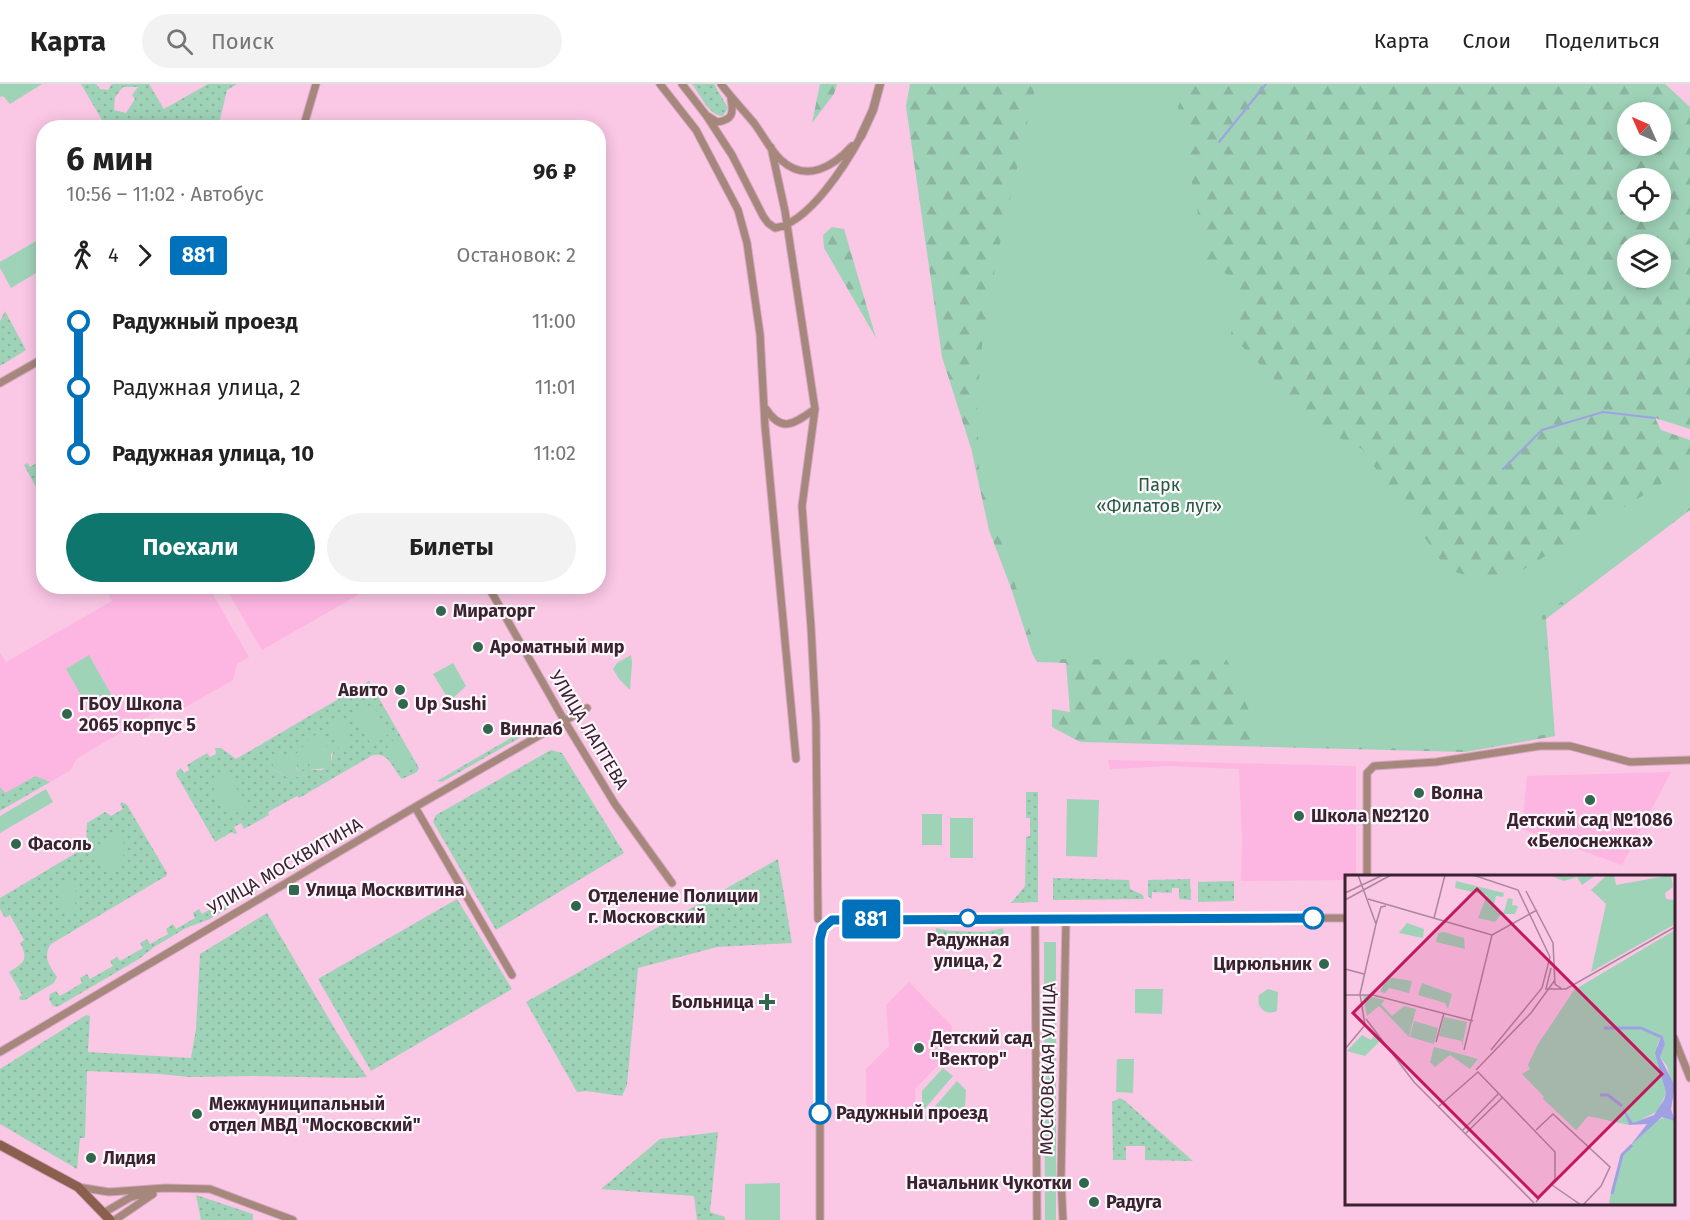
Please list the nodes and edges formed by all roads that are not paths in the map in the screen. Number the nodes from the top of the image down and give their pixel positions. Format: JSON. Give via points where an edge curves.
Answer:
{"nodes":[{"id":1,"x":316,"y":84,"type":"edge"},
{"id":2,"x":660,"y":84,"type":"edge"},
{"id":3,"x":682,"y":84,"type":"edge"},
{"id":4,"x":721,"y":84,"type":"edge"},
{"id":5,"x":880,"y":84,"type":"edge"},
{"id":6,"x":731,"y":97,"type":"junction"},
{"id":7,"x":706,"y":116,"type":"junction"},
{"id":8,"x":305,"y":120,"type":"edge"},
{"id":9,"x":861,"y":136,"type":"junction"},
{"id":10,"x":771,"y":147,"type":"junction"},
{"id":11,"x":36,"y":363,"type":"edge"},
{"id":12,"x":0,"y":383,"type":"edge"},
{"id":13,"x":764,"y":406,"type":"junction"},
{"id":14,"x":815,"y":409,"type":"junction"},
{"id":15,"x":493,"y":594,"type":"edge"},
{"id":16,"x":587,"y":708,"type":"dead end"},
{"id":17,"x":564,"y":720,"type":"junction"},
{"id":18,"x":796,"y":759,"type":"dead end"},
{"id":19,"x":1690,"y":760,"type":"edge"},
{"id":20,"x":415,"y":807,"type":"junction"},
{"id":21,"x":1367,"y":875,"type":"edge"},
{"id":22,"x":672,"y":883,"type":"dead end"},
{"id":23,"x":1035,"y":918,"type":"junction"},
{"id":24,"x":1066,"y":918,"type":"junction"},
{"id":25,"x":1345,"y":918,"type":"edge"},
{"id":26,"x":818,"y":919,"type":"dead end"},
{"id":27,"x":512,"y":975,"type":"dead end"},
{"id":28,"x":1675,"y":1040,"type":"edge"},
{"id":29,"x":0,"y":1052,"type":"edge"},
{"id":30,"x":1690,"y":1078,"type":"edge"},
{"id":31,"x":0,"y":1144,"type":"edge"},
{"id":32,"x":78,"y":1187,"type":"junction"},
{"id":33,"x":160,"y":1189,"type":"junction"},
{"id":34,"x":110,"y":1217,"type":"edge"},
{"id":35,"x":293,"y":1220,"type":"edge"},
{"id":36,"x":820,"y":1220,"type":"edge"},
{"id":37,"x":1037,"y":1220,"type":"edge"},
{"id":38,"x":1063,"y":1220,"type":"edge"}],
"edges":[{"from":1,"to":8,"type":"street"},
{"from":2,"to":13,"type":"street","via":[[696,130],[738,210],[747,243],[760,334]]},
{"from":3,"to":7,"type":"street"},
{"from":4,"to":6,"type":"street"},
{"from":5,"to":9,"type":"street"},
{"from":6,"to":7,"type":"street","via":[[733,109],[726,121],[717,122]]},
{"from":6,"to":10,"type":"street"},
{"from":7,"to":9,"type":"street","via":[[732,155],[763,216],[775,228],[790,224],[827,188]]},
{"from":9,"to":10,"type":"street","via":[[826,169],[808,172],[789,166]]},
{"from":10,"to":14,"type":"street","via":[[785,211]]},
{"from":11,"to":12,"type":"street"},
{"from":13,"to":14,"type":"street","via":[[780,424],[791,424]]},
{"from":13,"to":18,"type":"street"},
{"from":14,"to":26,"type":"street","via":[[802,506],[816,721]]},
{"from":15,"to":17,"type":"street","name":"УЛИЦА ЛАПТЕВА"},
{"from":16,"to":17,"type":"street","name":"УЛИЦА МОСКВИТИНА"},
{"from":17,"to":20,"type":"street","name":"УЛИЦА МОСКВИТИНА"},
{"from":17,"to":22,"type":"street","name":"УЛИЦА ЛАПТЕВА","via":[[615,804]]},
{"from":19,"to":21,"type":"street","via":[[1630,762],[1570,746],[1540,746],[1436,762],[1374,766],[1367,773]]},
{"from":20,"to":27,"type":"street"},
{"from":20,"to":29,"type":"street","name":"УЛИЦА МОСКВИТИНА"},
{"from":23,"to":24,"type":"street"},
{"from":23,"to":36,"type":"street","via":[[840,919],[832,920],[820,932]]},
{"from":23,"to":37,"type":"street","name":"МОСКОВСКАЯ УЛИЦА"},
{"from":24,"to":25,"type":"street"},
{"from":24,"to":38,"type":"street","name":"МОСКОВСКАЯ УЛИЦА"},
{"from":28,"to":30,"type":"street"},
{"from":31,"to":32,"type":"main road"},
{"from":32,"to":33,"type":"street","via":[[109,1192]]},
{"from":32,"to":34,"type":"main road"},
{"from":33,"to":34,"type":"street"},
{"from":33,"to":34,"type":"street","via":[[131,1197]]},
{"from":33,"to":35,"type":"street","via":[[210,1189]]}]}
